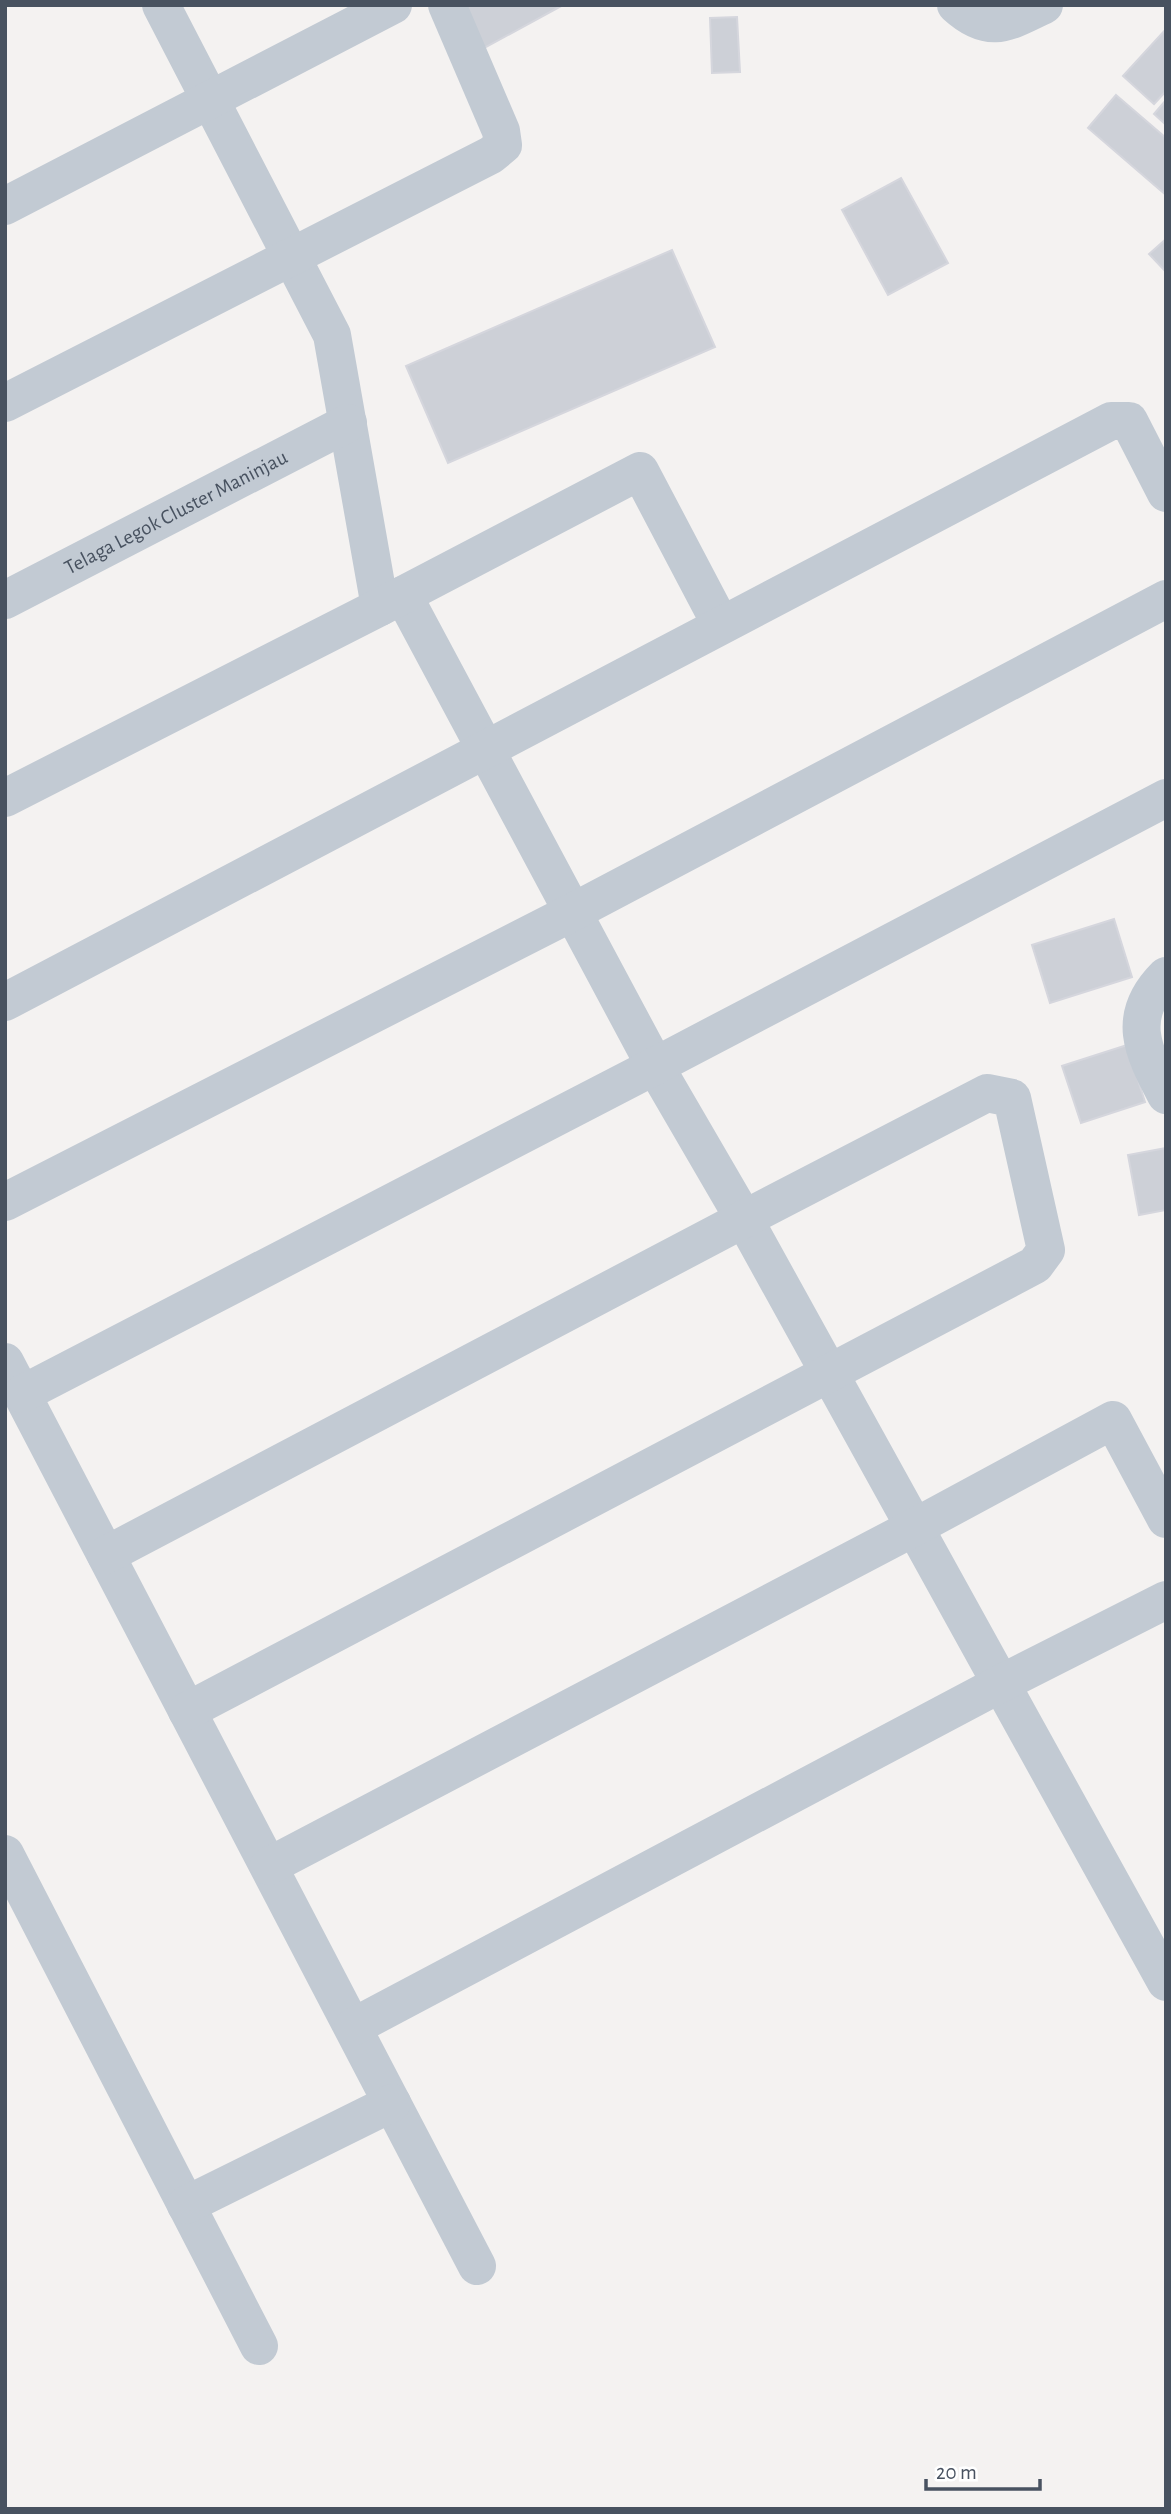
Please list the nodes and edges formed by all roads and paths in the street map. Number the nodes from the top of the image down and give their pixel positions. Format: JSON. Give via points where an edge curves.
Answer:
{"nodes":[{"id":1,"x":161,"y":5,"type":"edge"},
{"id":2,"x":393,"y":5,"type":"edge"},
{"id":3,"x":447,"y":5,"type":"edge"},
{"id":4,"x":956,"y":5,"type":"edge"},
{"id":5,"x":1044,"y":5,"type":"edge"},
{"id":6,"x":210,"y":100,"type":"junction"},
{"id":7,"x":5,"y":206,"type":"edge"},
{"id":8,"x":292,"y":256,"type":"junction"},
{"id":9,"x":5,"y":403,"type":"edge"},
{"id":10,"x":348,"y":423,"type":"junction"},
{"id":11,"x":1166,"y":493,"type":"edge"},
{"id":12,"x":1166,"y":599,"type":"edge"},
{"id":13,"x":5,"y":600,"type":"edge"},
{"id":14,"x":392,"y":601,"type":"junction"},
{"id":15,"x":721,"y":625,"type":"junction"},
{"id":16,"x":484,"y":750,"type":"junction"},
{"id":17,"x":5,"y":798,"type":"edge"},
{"id":18,"x":1166,"y":798,"type":"edge"},
{"id":19,"x":573,"y":912,"type":"junction"},
{"id":20,"x":1166,"y":976,"type":"edge"},
{"id":21,"x":5,"y":1002,"type":"edge"},
{"id":22,"x":655,"y":1066,"type":"junction"},
{"id":23,"x":1166,"y":1095,"type":"edge"},
{"id":24,"x":5,"y":1202,"type":"edge"},
{"id":25,"x":744,"y":1219,"type":"junction"},
{"id":26,"x":828,"y":1372,"type":"junction"},
{"id":27,"x":14,"y":1378,"type":"edge"},
{"id":28,"x":1166,"y":1519,"type":"edge"},
{"id":29,"x":915,"y":1527,"type":"junction"},
{"id":30,"x":106,"y":1555,"type":"junction"},
{"id":31,"x":1166,"y":1600,"type":"edge"},
{"id":32,"x":1000,"y":1684,"type":"junction"},
{"id":33,"x":187,"y":1710,"type":"junction"},
{"id":34,"x":5,"y":1854,"type":"edge"},
{"id":35,"x":269,"y":1866,"type":"junction"},
{"id":36,"x":1166,"y":1982,"type":"edge"},
{"id":37,"x":353,"y":2027,"type":"junction"},
{"id":38,"x":392,"y":2103,"type":"junction"},
{"id":39,"x":186,"y":2206,"type":"junction"},
{"id":40,"x":477,"y":2266,"type":"dead end"},
{"id":41,"x":259,"y":2346,"type":"dead end"}],
"edges":[{"from":1,"to":6,"type":"street"},
{"from":2,"to":6,"type":"street"},
{"from":3,"to":8,"type":"street","via":[[503,145]]},
{"from":4,"to":5,"type":"street","via":[[986,25],[1005,24]]},
{"from":6,"to":7,"type":"street"},
{"from":6,"to":8,"type":"street"},
{"from":8,"to":9,"type":"street"},
{"from":8,"to":10,"type":"street","via":[[332,335]]},
{"from":10,"to":13,"type":"street","name":"Telaga Legok Cluster Maninjau"},
{"from":10,"to":14,"type":"street"},
{"from":11,"to":15,"type":"street","via":[[1129,421],[1111,421]]},
{"from":12,"to":19,"type":"street"},
{"from":14,"to":15,"type":"street","via":[[640,471]]},
{"from":14,"to":16,"type":"street"},
{"from":14,"to":17,"type":"street"},
{"from":15,"to":16,"type":"street"},
{"from":16,"to":19,"type":"street"},
{"from":16,"to":21,"type":"street"},
{"from":18,"to":22,"type":"street"},
{"from":19,"to":22,"type":"street"},
{"from":19,"to":24,"type":"street"},
{"from":20,"to":23,"type":"street","via":[[1147,1001],[1140,1024],[1149,1062]]},
{"from":22,"to":25,"type":"street"},
{"from":22,"to":27,"type":"street"},
{"from":25,"to":26,"type":"street"},
{"from":25,"to":26,"type":"street","via":[[987,1093],[1012,1098],[1046,1250],[1035,1265]]},
{"from":25,"to":30,"type":"street"},
{"from":26,"to":29,"type":"street"},
{"from":26,"to":33,"type":"street"},
{"from":27,"to":30,"type":"street"},
{"from":28,"to":29,"type":"street","via":[[1113,1420]]},
{"from":29,"to":32,"type":"street"},
{"from":29,"to":35,"type":"street"},
{"from":30,"to":33,"type":"street"},
{"from":31,"to":32,"type":"street"},
{"from":32,"to":36,"type":"street"},
{"from":32,"to":37,"type":"street"},
{"from":33,"to":35,"type":"street"},
{"from":34,"to":39,"type":"street"},
{"from":35,"to":37,"type":"street"},
{"from":37,"to":38,"type":"street"},
{"from":38,"to":39,"type":"street"},
{"from":38,"to":40,"type":"street"},
{"from":39,"to":41,"type":"street"}]}
